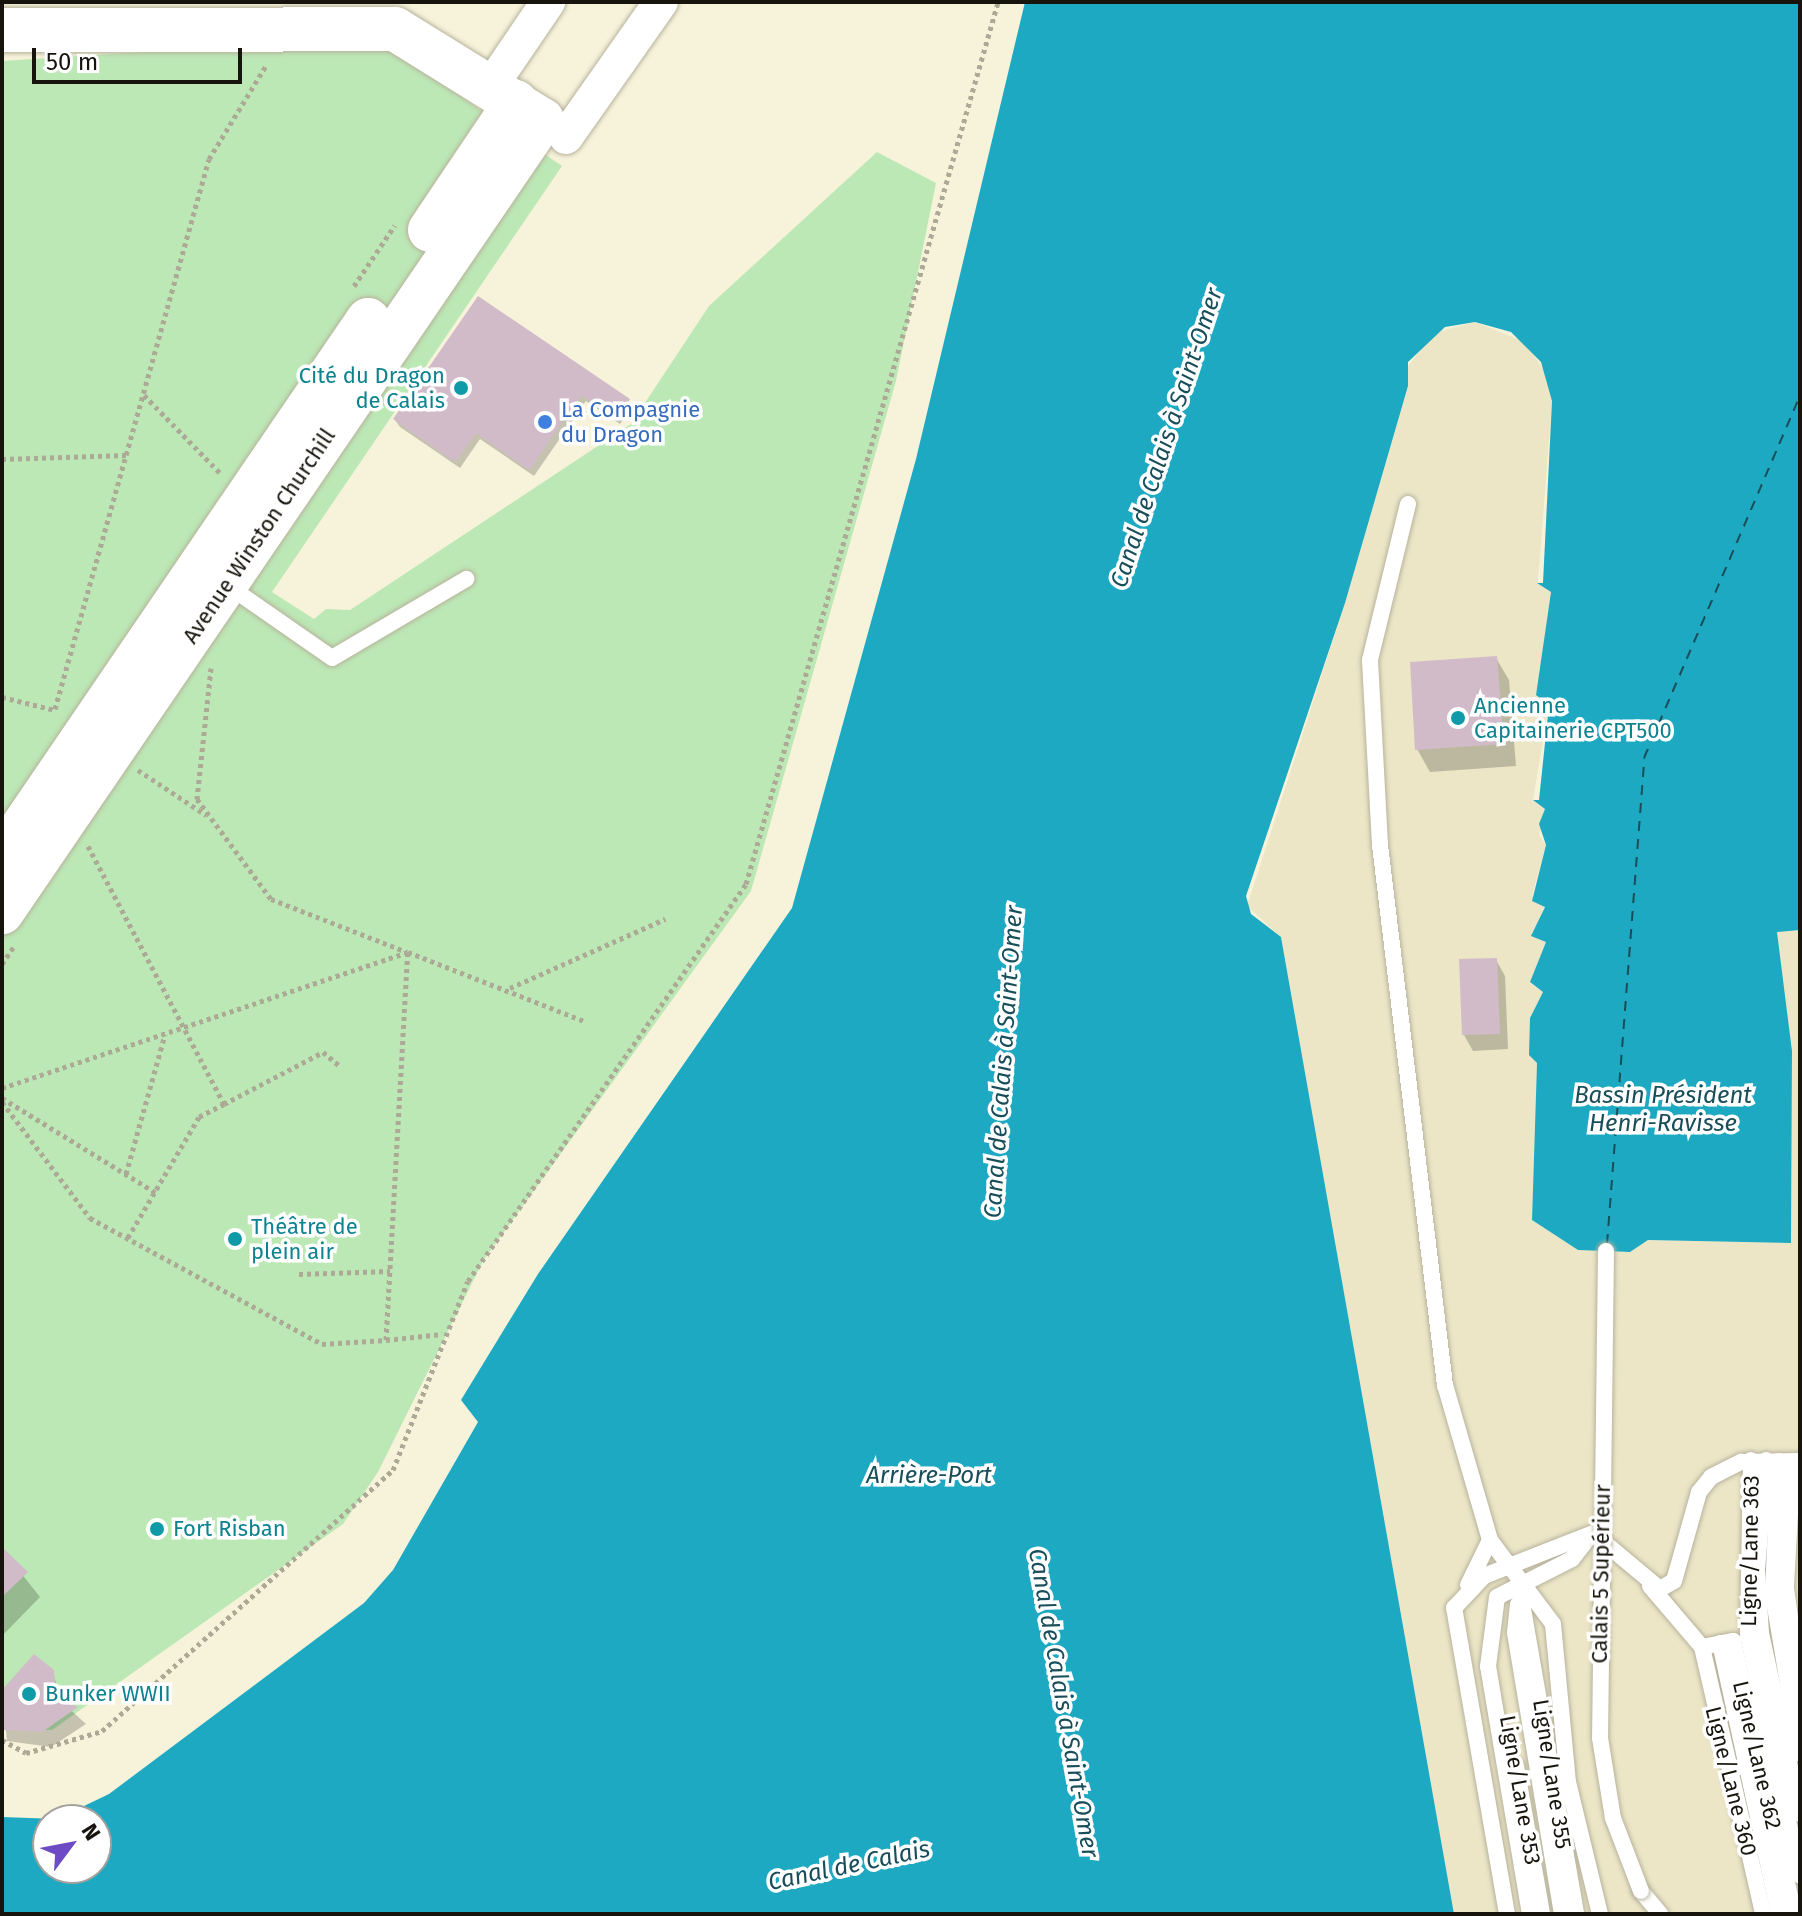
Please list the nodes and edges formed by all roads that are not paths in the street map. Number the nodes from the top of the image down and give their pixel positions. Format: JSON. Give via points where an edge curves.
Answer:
{"nodes":[{"id":1,"x":548,"y":2,"type":"edge"},
{"id":2,"x":661,"y":2,"type":"edge"},
{"id":3,"x":2,"y":30,"type":"edge"},
{"id":4,"x":529,"y":111,"type":"junction"},
{"id":5,"x":1408,"y":504,"type":"dead end"},
{"id":6,"x":466,"y":579,"type":"dead end"},
{"id":7,"x":226,"y":584,"type":"junction"},
{"id":8,"x":2,"y":857,"type":"edge"},
{"id":9,"x":2,"y":912,"type":"edge"},
{"id":10,"x":1606,"y":1251,"type":"dead end"},
{"id":11,"x":1778,"y":1460,"type":"edge"},
{"id":12,"x":1593,"y":1533,"type":"junction"},
{"id":13,"x":1490,"y":1540,"type":"junction"},
{"id":14,"x":1509,"y":1565,"type":"junction"},
{"id":15,"x":1521,"y":1585,"type":"junction"},
{"id":16,"x":1650,"y":1586,"type":"junction"},
{"id":17,"x":1467,"y":1589,"type":"junction"},
{"id":18,"x":1522,"y":1633,"type":"junction"},
{"id":19,"x":1726,"y":1642,"type":"junction"},
{"id":20,"x":1702,"y":1647,"type":"junction"},
{"id":21,"x":1493,"y":1666,"type":"junction"},
{"id":22,"x":1800,"y":1690,"type":"edge"},
{"id":23,"x":1800,"y":1754,"type":"edge"},
{"id":24,"x":1800,"y":1814,"type":"edge"},
{"id":25,"x":1800,"y":1875,"type":"edge"},
{"id":26,"x":1507,"y":1914,"type":"edge"},
{"id":27,"x":1530,"y":1914,"type":"edge"},
{"id":28,"x":1542,"y":1914,"type":"edge"},
{"id":29,"x":1562,"y":1914,"type":"edge"},
{"id":30,"x":1576,"y":1914,"type":"edge"},
{"id":31,"x":1600,"y":1914,"type":"edge"},
{"id":32,"x":1660,"y":1914,"type":"edge"},
{"id":33,"x":1763,"y":1914,"type":"edge"},
{"id":34,"x":1779,"y":1914,"type":"edge"},
{"id":35,"x":1794,"y":1914,"type":"edge"}],
"edges":[{"from":1,"to":4,"type":"street"},
{"from":2,"to":4,"type":"street","name":"Avenue Winston Churchill"},
{"from":3,"to":4,"type":"street","via":[[405,31]]},
{"from":4,"to":7,"type":"street","name":"Avenue Winston Churchill"},
{"from":4,"to":8,"type":"street","name":"Avenue Winston Churchill"},
{"from":5,"to":13,"type":"lane","via":[[1370,660],[1380,845],[1445,1385]]},
{"from":6,"to":7,"type":"lane","via":[[332,658]]},
{"from":7,"to":9,"type":"street","name":"Avenue Winston Churchill"},
{"from":10,"to":32,"type":"lane","name":"Calais 5 Supérieur","bridge":true,"via":[[1600,1738],[1613,1818],[1641,1891]]},
{"from":11,"to":16,"type":"lane","via":[[1711,1477],[1699,1492],[1674,1581]]},
{"from":11,"to":22,"type":"lane","via":[[1786,1588]]},
{"from":11,"to":23,"type":"lane","via":[[1773,1595]]},
{"from":11,"to":24,"type":"lane","via":[[1761,1633]]},
{"from":11,"to":25,"type":"lane","name":"Ligne/Lane 363","via":[[1748,1635]]},
{"from":12,"to":14,"type":"lane"},
{"from":12,"to":15,"type":"lane","via":[[1572,1559]]},
{"from":12,"to":16,"type":"lane","via":[[1621,1550]]},
{"from":13,"to":14,"type":"lane"},
{"from":13,"to":17,"type":"lane"},
{"from":14,"to":15,"type":"lane"},
{"from":14,"to":17,"type":"lane"},
{"from":15,"to":18,"type":"lane"},
{"from":15,"to":21,"type":"lane","via":[[1497,1597]]},
{"from":15,"to":31,"type":"lane","via":[[1553,1624],[1568,1782]]},
{"from":16,"to":20,"type":"lane"},
{"from":17,"to":26,"type":"lane","via":[[1454,1608]]},
{"from":18,"to":29,"type":"lane"},
{"from":18,"to":30,"type":"lane","name":"Ligne/Lane 355"},
{"from":19,"to":20,"type":"lane"},
{"from":19,"to":34,"type":"lane"},
{"from":19,"to":35,"type":"lane","name":"Ligne/Lane 362"},
{"from":20,"to":33,"type":"lane","name":"Ligne/Lane 360"},
{"from":21,"to":27,"type":"lane"},
{"from":21,"to":28,"type":"lane","name":"Ligne/Lane 353"}]}
